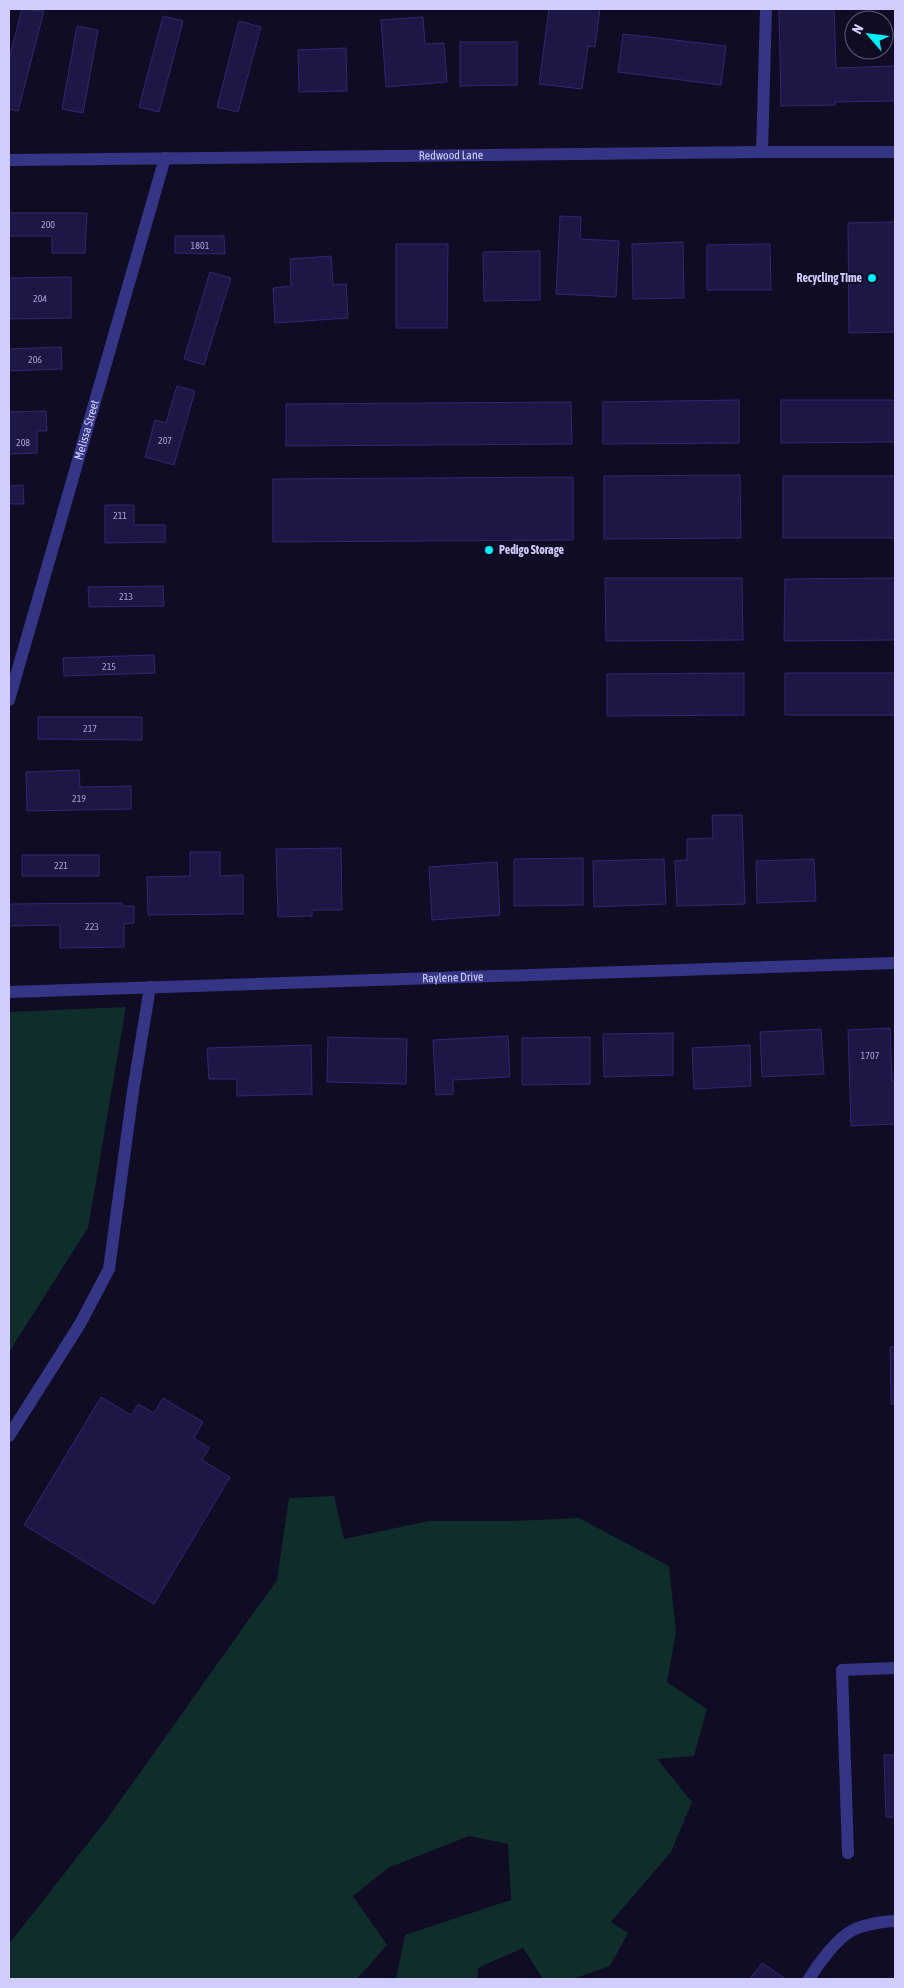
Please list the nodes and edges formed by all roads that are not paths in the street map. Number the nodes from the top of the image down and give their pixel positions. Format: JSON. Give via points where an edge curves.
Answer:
{"nodes":[{"id":1,"x":766,"y":9,"type":"edge"},
{"id":2,"x":762,"y":152,"type":"junction"},
{"id":3,"x":895,"y":152,"type":"edge"},
{"id":4,"x":165,"y":158,"type":"junction"},
{"id":5,"x":9,"y":160,"type":"edge"},
{"id":6,"x":9,"y":700,"type":"edge"},
{"id":7,"x":895,"y":963,"type":"edge"},
{"id":8,"x":150,"y":987,"type":"junction"},
{"id":9,"x":9,"y":992,"type":"edge"},
{"id":10,"x":9,"y":1436,"type":"edge"},
{"id":11,"x":895,"y":1668,"type":"edge"},
{"id":12,"x":848,"y":1852,"type":"dead end"},
{"id":13,"x":895,"y":1921,"type":"edge"},
{"id":14,"x":809,"y":1979,"type":"edge"}],
"edges":[{"from":1,"to":2,"type":"street"},
{"from":2,"to":3,"type":"street","name":"Redwood Lane"},
{"from":2,"to":4,"type":"street","name":"Redwood Lane"},
{"from":4,"to":5,"type":"street","name":"Redwood Lane"},
{"from":4,"to":6,"type":"street","name":"Melissa Street"},
{"from":7,"to":8,"type":"street","name":"Raylene Drive"},
{"from":8,"to":9,"type":"street","name":"Raylene Drive"},
{"from":8,"to":10,"type":"street","via":[[109,1269],[80,1324]]},
{"from":11,"to":12,"type":"street","via":[[842,1670]]},
{"from":13,"to":14,"type":"street","via":[[853,1930],[825,1954]]}]}
